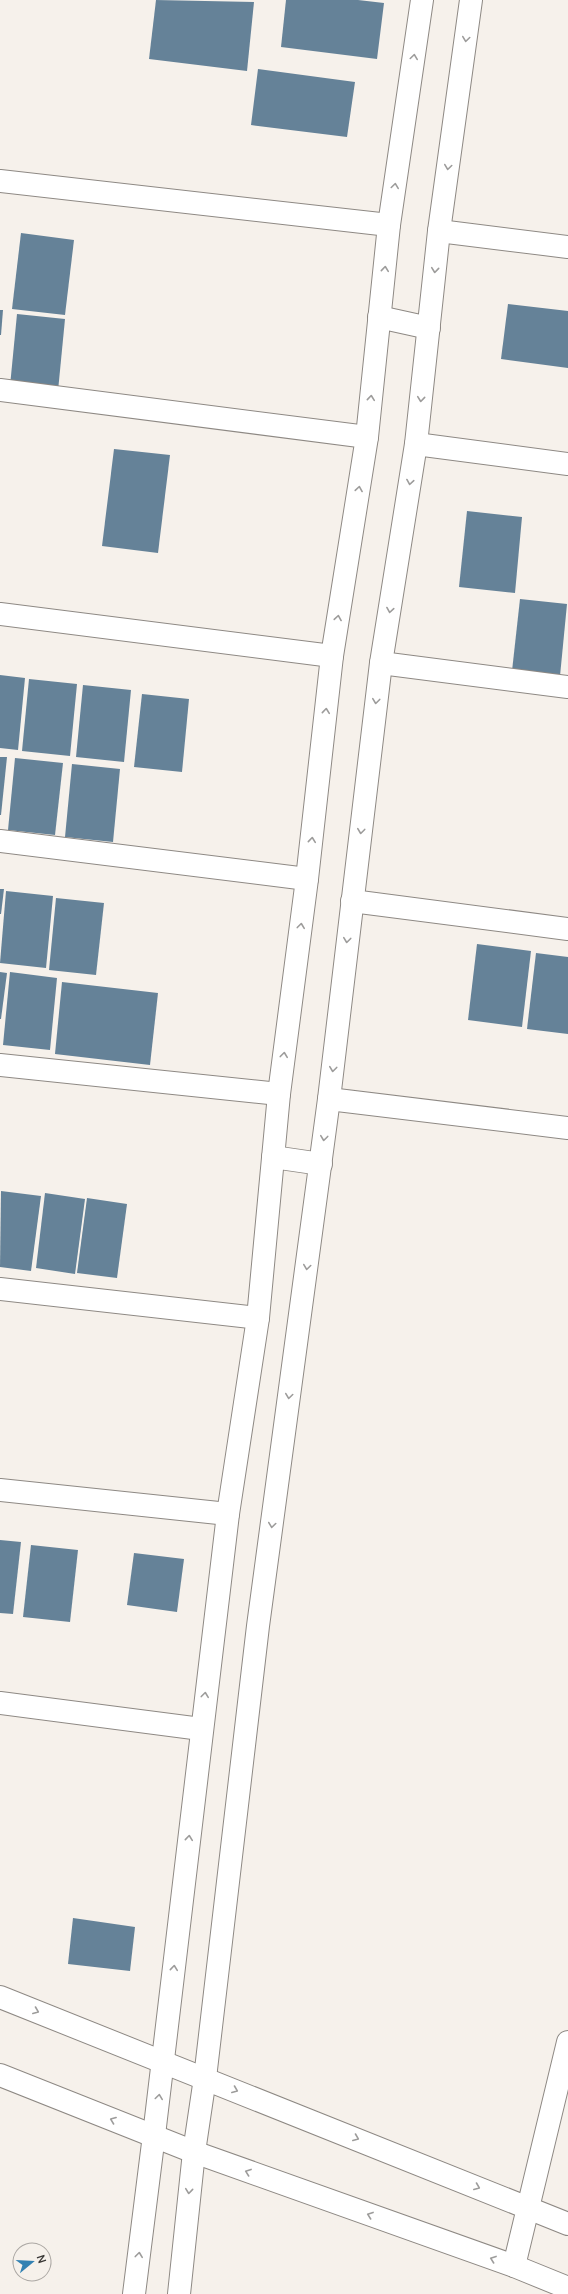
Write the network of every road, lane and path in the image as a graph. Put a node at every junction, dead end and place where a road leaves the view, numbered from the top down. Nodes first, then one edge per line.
1 (422, 0) edge
2 (471, 0) edge
3 (0, 180) edge
4 (389, 225) junction
5 (439, 231) junction
6 (568, 247) edge
7 (380, 317) junction
8 (428, 328) junction
9 (0, 390) edge
10 (367, 437) junction
11 (416, 444) junction
12 (568, 464) edge
13 (0, 614) edge
14 (332, 656) junction
15 (381, 663) junction
16 (568, 688) edge
17 (0, 841) edge
18 (307, 879) junction
19 (352, 901) junction
20 (568, 930) edge
21 (0, 1065) edge
22 (279, 1094) junction
23 (329, 1099) junction
24 (568, 1128) edge
25 (273, 1157) junction
26 (321, 1164) junction
27 (0, 1289) edge
28 (258, 1318) junction
29 (0, 1490) edge
30 (228, 1514) junction
31 (0, 1703) edge
32 (201, 1729) junction
33 (0, 1997) edge
34 (568, 2042) edge
35 (164, 2062) junction
36 (0, 2075) edge
37 (205, 2078) junction
38 (154, 2135) junction
39 (194, 2152) junction
40 (528, 2208) junction
41 (568, 2224) edge
42 (514, 2266) junction
43 (568, 2288) edge
44 (134, 2294) edge
45 (178, 2294) edge

4 -> 1 street
2 -> 5 street
3 - 4 street
7 -> 4 street
5 - 6 street
5 -> 8 street
7 - 8 street
10 -> 7 street
8 -> 11 street
9 - 10 street
14 -> 10 street
11 - 12 street
11 -> 15 street
13 - 14 street
18 -> 14 street
15 - 16 street
15 -> 19 street
17 - 18 street
22 -> 18 street
19 - 20 street
19 -> 23 street
21 - 22 street
22 - 25 street
23 - 24 street
23 -> 26 street
25 - 26 street
25 - 28 street
26 -> 37 street
27 - 28 street
28 - 30 street
29 - 30 street
32 -> 30 street
31 - 32 street
35 -> 32 street
33 -> 35 street
34 - 40 street
35 - 37 street
38 -> 35 street
38 -> 36 street
37 - 39 street
37 -> 40 street
38 - 39 street
44 -> 38 street
42 -> 39 street
39 -> 45 street
40 - 41 street
40 - 42 street
42 - 43 street

